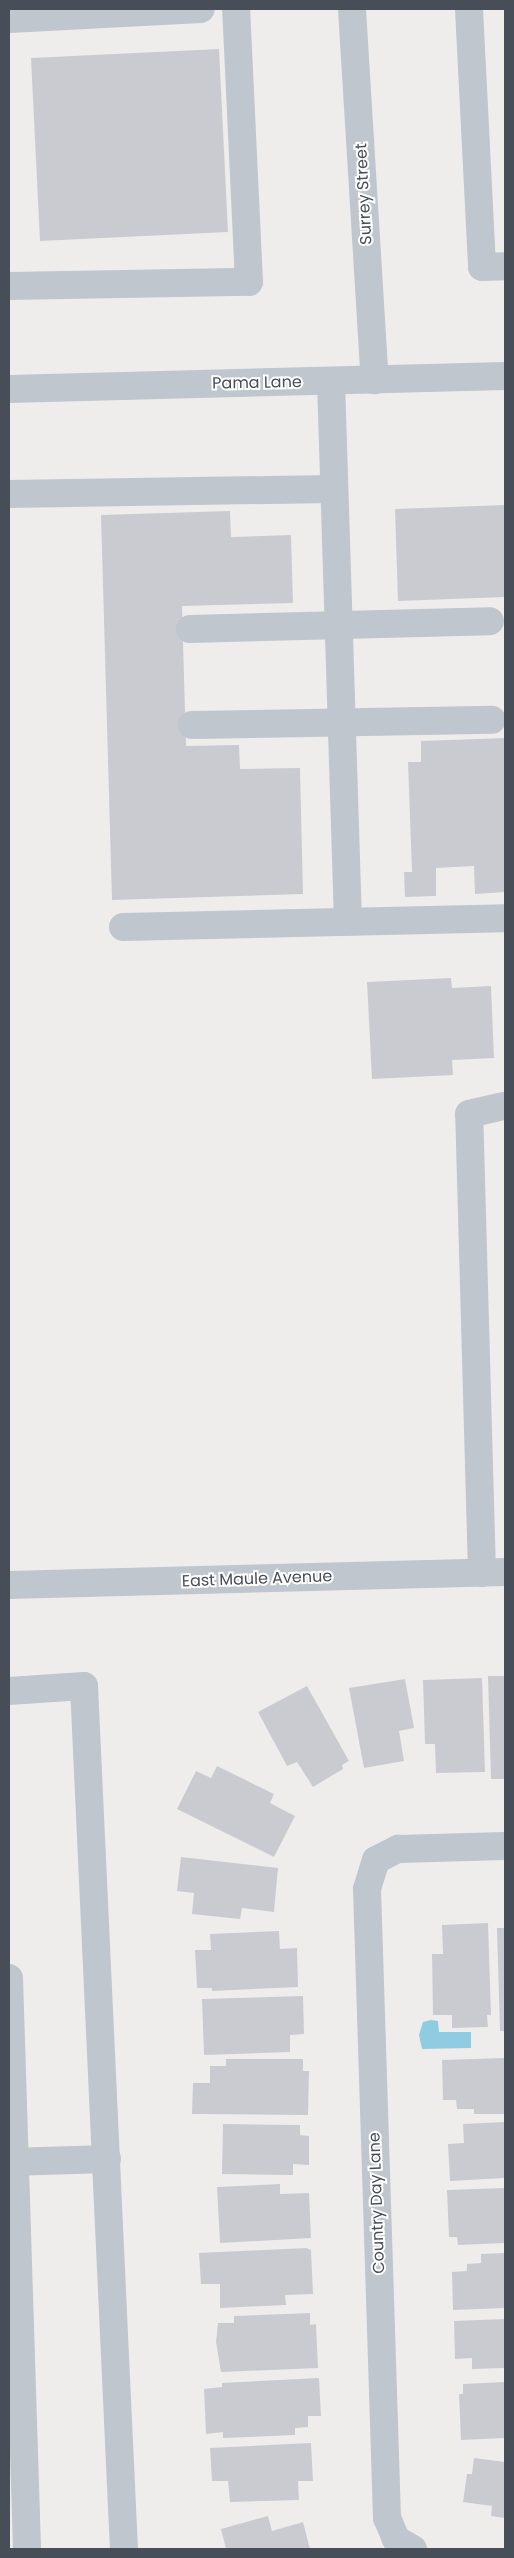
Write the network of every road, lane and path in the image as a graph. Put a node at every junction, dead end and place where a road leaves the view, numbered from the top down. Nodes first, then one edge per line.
1 (201, 9) edge
2 (236, 9) edge
3 (352, 9) edge
4 (469, 9) edge
5 (9, 19) edge
6 (505, 266) edge
7 (9, 286) edge
8 (505, 376) edge
9 (375, 380) junction
10 (331, 381) junction
11 (9, 389) edge
12 (332, 489) junction
13 (9, 494) edge
14 (490, 621) dead end
15 (339, 625) junction
16 (190, 629) dead end
17 (492, 720) dead end
18 (344, 722) junction
19 (192, 726) dead end
20 (505, 918) edge
21 (348, 922) junction
22 (123, 926) dead end
23 (505, 1106) edge
24 (494, 1572) edge
25 (9, 1585) edge
26 (9, 1691) edge
27 (505, 1846) edge
28 (9, 1978) edge
29 (107, 2159) junction
30 (12, 2162) edge
31 (27, 2549) edge
32 (124, 2549) edge
33 (413, 2549) edge

1 - 5 street
2 - 7 street
3 - 9 street, Surrey Street
4 - 6 street
8 - 9 street, Pama Lane
9 - 10 street, Pama Lane
10 - 11 street, Pama Lane
10 - 12 street
12 - 13 street
12 - 15 street
14 - 15 street
15 - 16 street
15 - 18 street
17 - 18 street
18 - 19 street
18 - 21 street
20 - 21 street
21 - 22 street
23 - 24 street
24 - 25 street, East Maule Avenue
26 - 29 street
27 - 33 street, Country Day Lane
28 - 30 street
29 - 30 street
29 - 32 street
30 - 31 street

